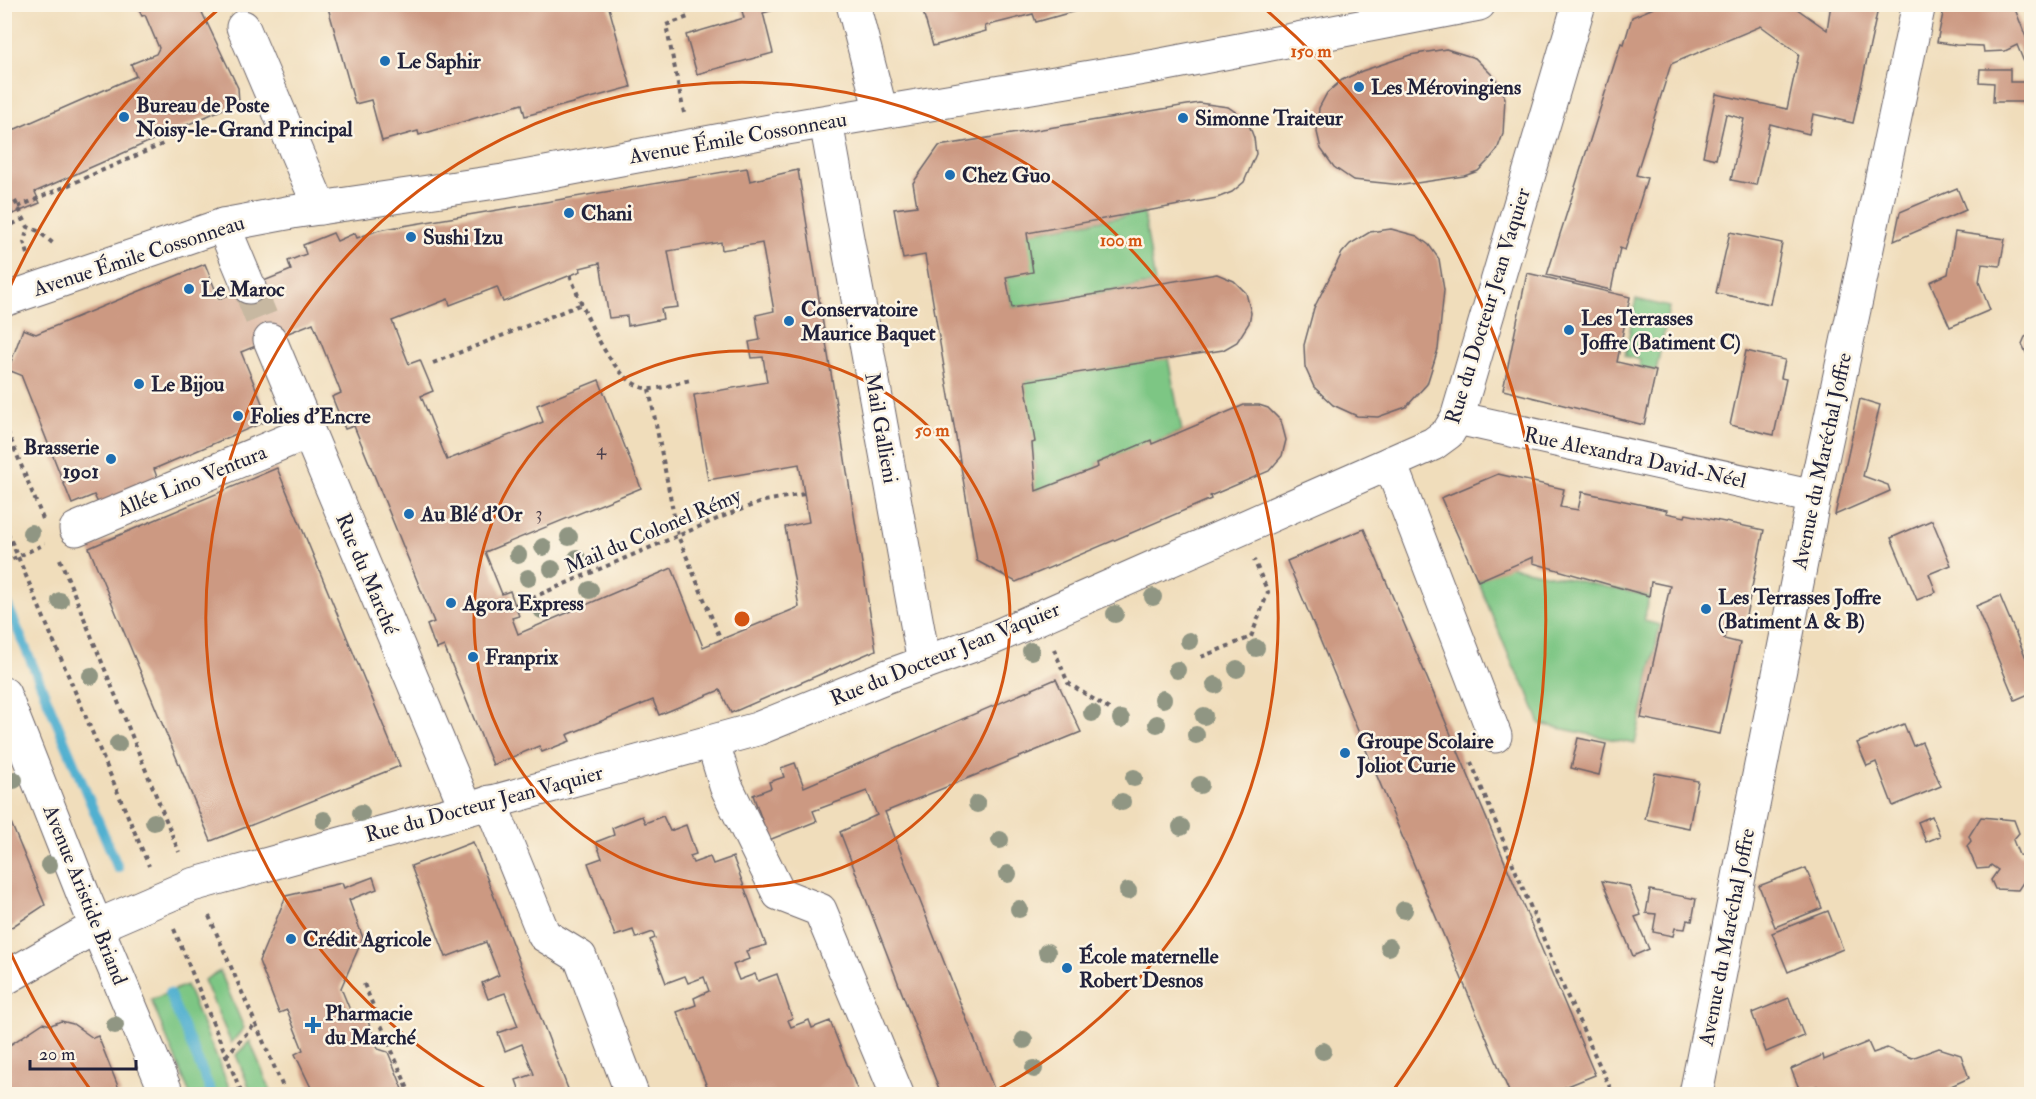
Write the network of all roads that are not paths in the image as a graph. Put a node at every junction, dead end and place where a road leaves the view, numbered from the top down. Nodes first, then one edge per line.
1 (853, 4) edge
2 (1479, 4) edge
3 (1579, 4) edge
4 (1919, 4) edge
5 (243, 27) dead end
6 (881, 112) junction
7 (826, 122) junction
8 (320, 208) junction
9 (223, 225) junction
10 (103, 265) junction
11 (4, 280) edge
12 (249, 287) tunnel mouth
13 (4, 300) edge
14 (270, 340) tunnel mouth
15 (1457, 418) junction
16 (308, 432) junction
17 (1390, 463) junction
18 (1814, 497) junction
19 (64, 535) road end
20 (924, 663) junction
21 (4, 694) edge
22 (1495, 736) road end
23 (712, 743) junction
24 (478, 805) junction
25 (97, 926) junction
26 (4, 979) edge
27 (168, 1095) edge
28 (632, 1095) edge
29 (897, 1095) edge
30 (1696, 1095) edge

1 - 6 street
2 - 6 street, Avenue Émile Cossonneau
3 - 15 street, Rue du Docteur Jean Vaquier
4 - 18 street, Avenue du Maréchal Joffre
5 - 8 street
6 - 7 street, Avenue Émile Cossonneau
7 - 8 street, Avenue Émile Cossonneau
7 - 20 street, Mail Gallieni
8 - 9 street, Avenue Émile Cossonneau
9 - 10 street, Avenue Émile Cossonneau
9 - 12 street
10 - 11 street
10 - 13 street, Avenue Émile Cossonneau
14 - 16 street, Rue du Marché
15 - 17 street, Rue du Docteur Jean Vaquier
15 - 18 street, Rue Alexandra David-Néel
16 - 19 street, Allée Lino Ventura
16 - 24 street, Rue du Marché
17 - 20 street, Rue du Docteur Jean Vaquier
17 - 22 street
18 - 30 street, Avenue du Maréchal Joffre
20 - 23 street, Rue du Docteur Jean Vaquier
21 - 25 street, Avenue Aristide Briand
23 - 24 street, Rue du Docteur Jean Vaquier
23 - 29 street
24 - 25 street, Rue du Docteur Jean Vaquier
24 - 28 street, Rue du Marché
25 - 26 street, Rue du Docteur Jean Vaquier
25 - 27 street, Avenue Aristide Briand

